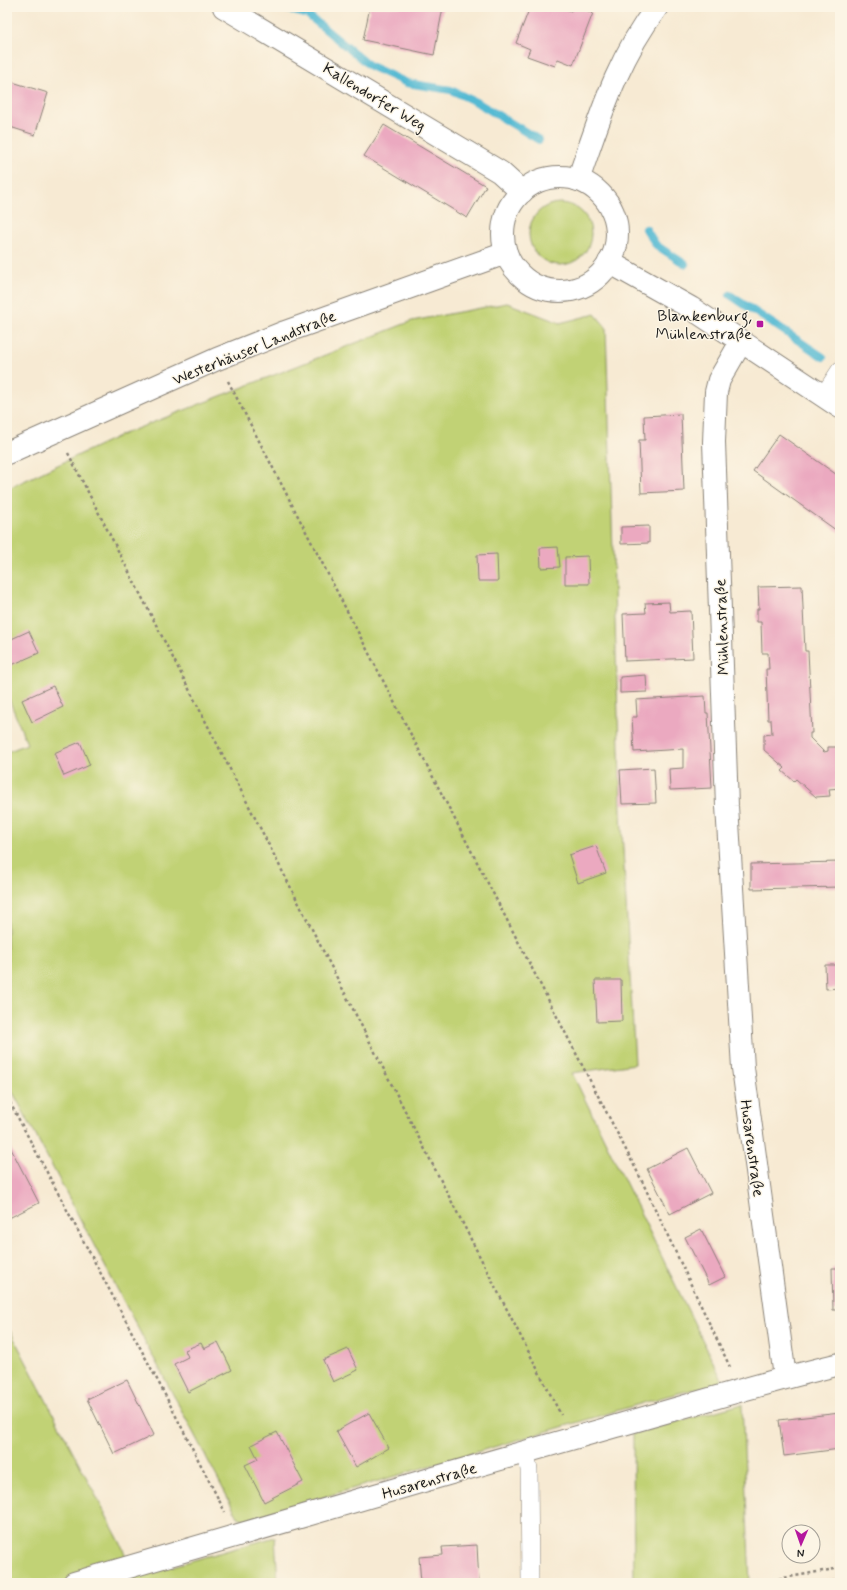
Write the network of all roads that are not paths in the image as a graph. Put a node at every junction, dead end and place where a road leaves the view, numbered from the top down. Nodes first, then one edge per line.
1 (224, 7) edge
2 (656, 7) edge
3 (578, 180) junction
4 (522, 192) junction
5 (506, 253) junction
6 (609, 262) junction
7 (741, 342) junction
8 (840, 370) edge
9 (832, 402) edge
10 (7, 453) edge
11 (733, 917) joint
12 (840, 1364) edge
13 (785, 1377) junction
14 (526, 1452) junction
15 (74, 1583) edge
16 (530, 1583) edge

1 - 4 street, Kallendorfer Weg
2 - 3 street
3 - 4 street
3 - 6 street
4 - 5 street
5 - 6 street
5 - 10 street, Westerhäuser Landstraße
6 - 7 street
7 - 9 street
7 - 11 street, Mühlenstraße
8 - 9 lane
11 - 13 street, Husarenstraße
12 - 13 street, Husarenstraße
13 - 14 street, Husarenstraße
14 - 15 street, Husarenstraße
14 - 16 lane

